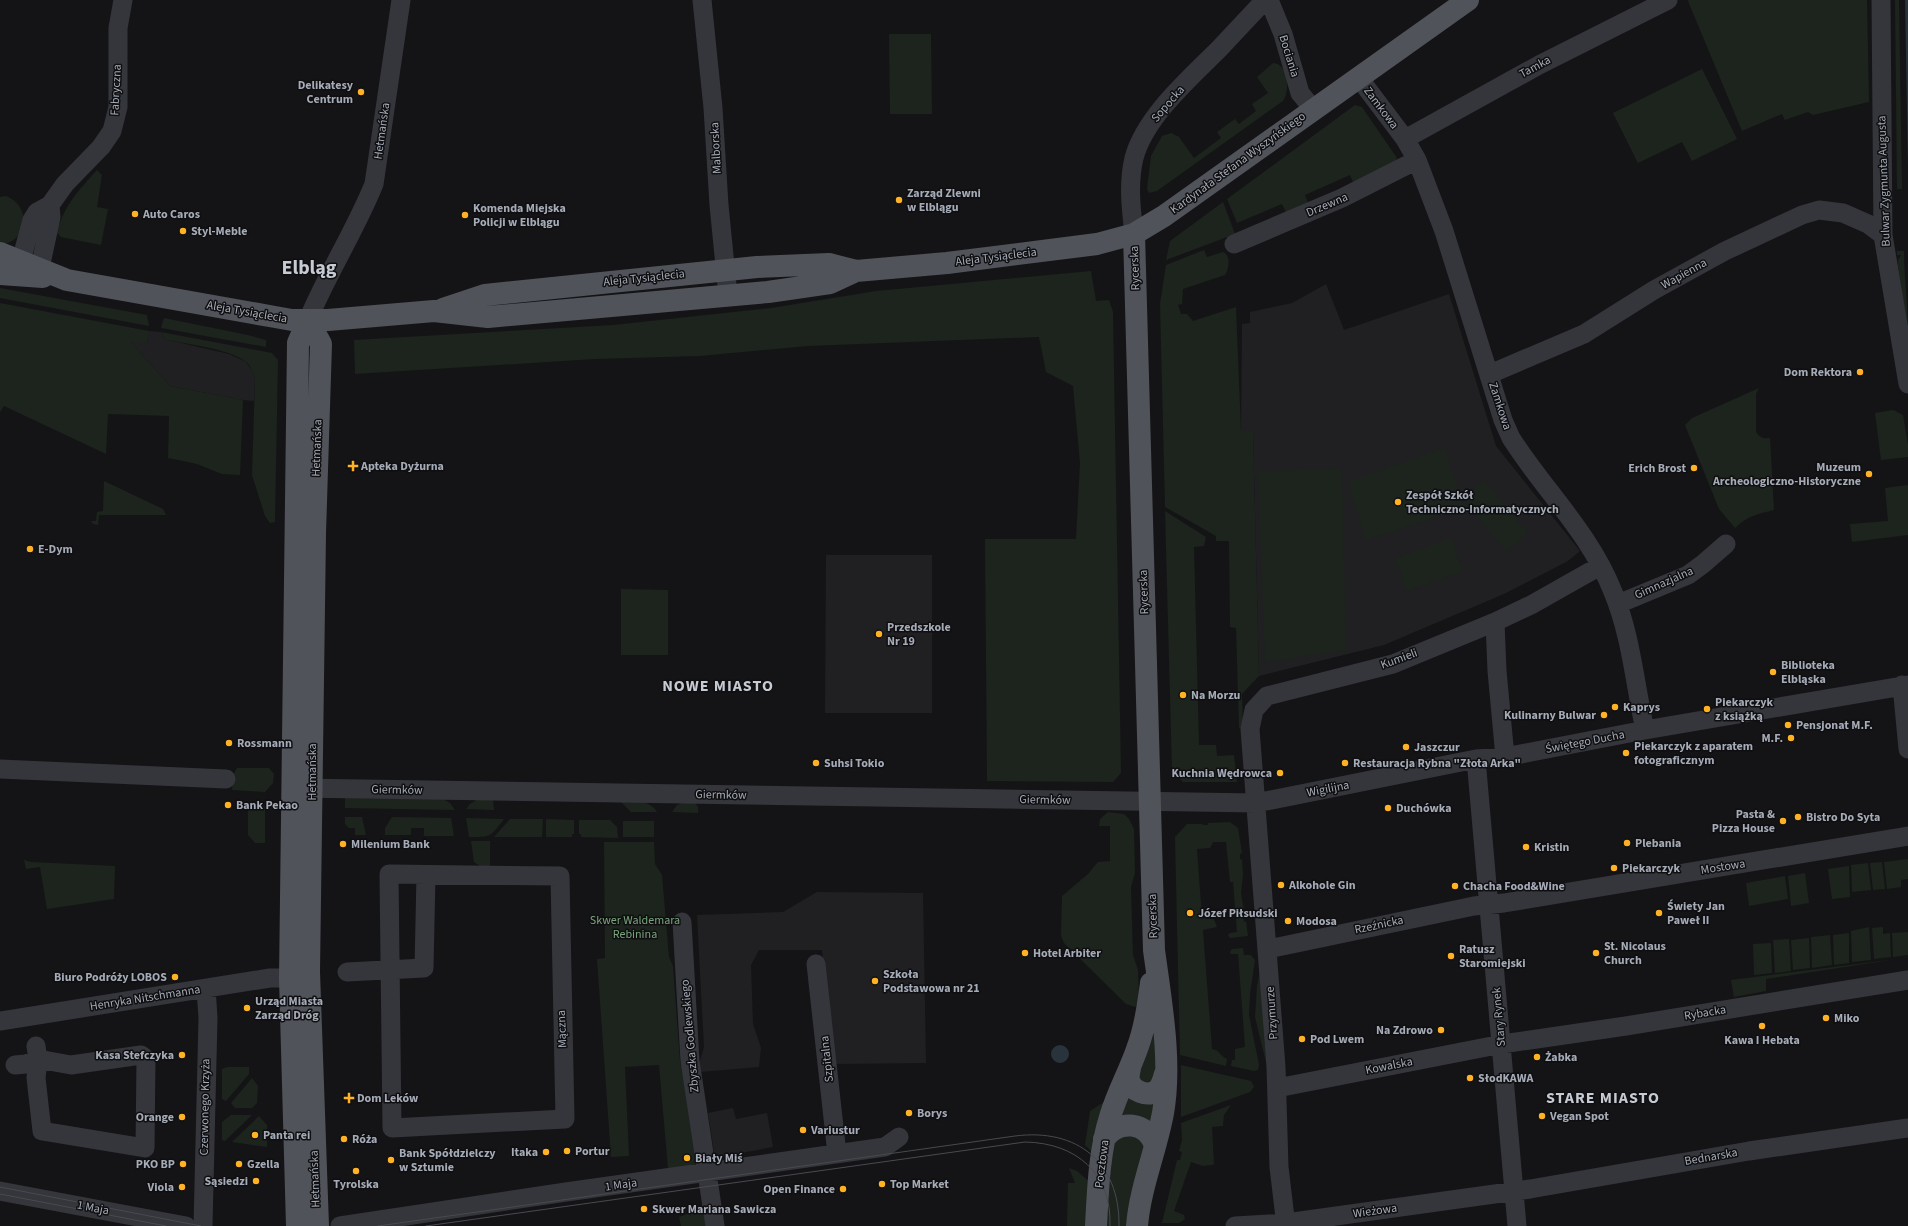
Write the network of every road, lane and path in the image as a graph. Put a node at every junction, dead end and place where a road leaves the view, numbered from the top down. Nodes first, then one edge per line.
1 (123, 0) edge
2 (401, 0) edge
3 (702, 0) edge
4 (1265, 0) edge
5 (1269, 0) edge
6 (1468, 0) edge
7 (1668, 0) edge
8 (1881, 0) edge
9 (1359, 78) junction
10 (1313, 109) junction
11 (1405, 140) junction
12 (1418, 160) junction
13 (1134, 234) junction
14 (1883, 235) junction
15 (1234, 244) dead end
16 (0, 253) edge
17 (29, 268) junction
18 (726, 270) junction
19 (856, 271) junction
20 (0, 274) edge
21 (728, 296) junction
22 (434, 311) junction
23 (308, 320) junction
24 (1490, 374) junction
25 (1908, 384) edge
26 (1726, 544) dead end
27 (1600, 566) junction
28 (1618, 604) junction
29 (1495, 622) junction
30 (1905, 685) edge
31 (1645, 730) junction
32 (1908, 749) edge
33 (1504, 757) junction
34 (1476, 760) junction
35 (0, 769) edge
36 (226, 779) dead end
37 (302, 788) junction
38 (1150, 802) junction
39 (1256, 803) junction
40 (1908, 836) edge
41 (426, 875) junction
42 (1490, 904) junction
43 (682, 922) dead end
44 (1268, 949) junction
45 (1154, 950) junction
46 (816, 964) dead end
47 (389, 971) junction
48 (347, 972) dead end
49 (290, 978) junction
50 (1908, 980) edge
51 (206, 988) junction
52 (0, 1020) edge
53 (1502, 1044) junction
54 (37, 1053) junction
55 (14, 1064) dead end
56 (1130, 1068) junction
57 (1165, 1074) junction
58 (1277, 1088) junction
59 (1114, 1104) joint
60 (1908, 1128) edge
61 (899, 1137) dead end
62 (1104, 1139) junction
63 (1155, 1146) junction
64 (837, 1154) junction
65 (707, 1173) junction
66 (0, 1191) edge
67 (1514, 1191) junction
68 (1286, 1224) edge
69 (186, 1226) edge
70 (203, 1226) edge
71 (297, 1226) edge
72 (318, 1226) edge
73 (340, 1226) edge
74 (715, 1226) edge
75 (1096, 1226) edge
76 (1137, 1226) edge
77 (1235, 1226) edge
78 (1517, 1226) edge

1 - 17 street, Fabryczna
2 - 23 street, Hetmańska
3 - 18 street, Malborska
4 - 13 street, Sopocka
5 - 10 street, Bociania
6 - 9 main road
7 - 11 street, Tamka
8 - 14 street, Bulwar Zygmunta Augusta
9 - 10 main road, Kardynała Stefana Wyszyńskiego
9 - 11 street, Zamkowa
10 - 13 main road, Kardynała Stefana Wyszyńskiego
11 - 12 street, Zamkowa
12 - 15 street, Drzewna
12 - 24 street, Zamkowa
13 - 19 main road, Aleja Tysiąclecia
13 - 38 main road, Rycerska
14 - 24 street, Wapienna
14 - 25 street, Bulwar Zygmunta Augusta
16 - 17 main road, Aleja Tysiąclecia
17 - 20 main road, Aleja Tysiąclecia
17 - 23 main road, Aleja Tysiąclecia
18 - 19 main road, Aleja Tysiąclecia
18 - 21 street, Malborska
18 - 22 main road, Aleja Tysiąclecia
19 - 21 main road, Aleja Tysiąclecia
21 - 22 main road, Aleja Tysiąclecia
22 - 23 main road, Aleja Tysiąclecia
23 - 37 main road, Hetmańska
24 - 27 street, Zamkowa
26 - 28 street, Gimnazjalna
27 - 28 street, Zamkowa
27 - 29 street, Kumieli
28 - 31 street, Zamkowa
29 - 33 street
29 - 39 street, Kumieli
30 - 31 street, Świętego Ducha
30 - 32 street
31 - 33 street, Świętego Ducha
33 - 34 street, Wigilijna
34 - 39 street, Wigilijna
34 - 42 street, Stary Rynek
35 - 36 street
37 - 38 street, Giermków
37 - 49 main road, Hetmańska
37 - 72 main road, Hetmańska
38 - 39 street, Wigilijna
38 - 45 main road, Rycerska
39 - 44 street, Przymurze
40 - 42 street, Mostowa
41 - 47 street
41 - 47 street, Mączna
41 - 47 street, Mączna
42 - 44 street, Rzeźnicka
42 - 53 street, Stary Rynek
43 - 65 street, Zbyszka Godlewskiego
44 - 58 street, Przymurze
45 - 56 main road, Rycerska
45 - 57 main road, Rycerska
46 - 64 street, Szpitalna
47 - 48 street
49 - 51 street, Henryka Nitschmanna
49 - 71 main road, Hetmańska
50 - 53 street, Rybacka
51 - 52 street, Henryka Nitschmanna
51 - 70 street, Czerwonego Krzyża
53 - 58 street, Kowalska
53 - 67 street, Stary Rynek
54 - 54 street
54 - 55 street
56 - 57 main road
56 - 59 main road, Rycerska
57 - 63 main road, Rycerska
58 - 68 street, Przymurze
59 - 62 main road, Pocztowa
60 - 67 street, Bednarska
61 - 64 street, 1 Maja
62 - 63 main road
62 - 75 main road, Pocztowa
63 - 76 main road
64 - 65 street, 1 Maja
65 - 73 street, 1 Maja
65 - 74 street, Zbyszka Godlewskiego
66 - 69 street, 1 Maja
67 - 68 street, Wieżowa
67 - 78 street, Stary Rynek
68 - 77 street, Wieżowa

